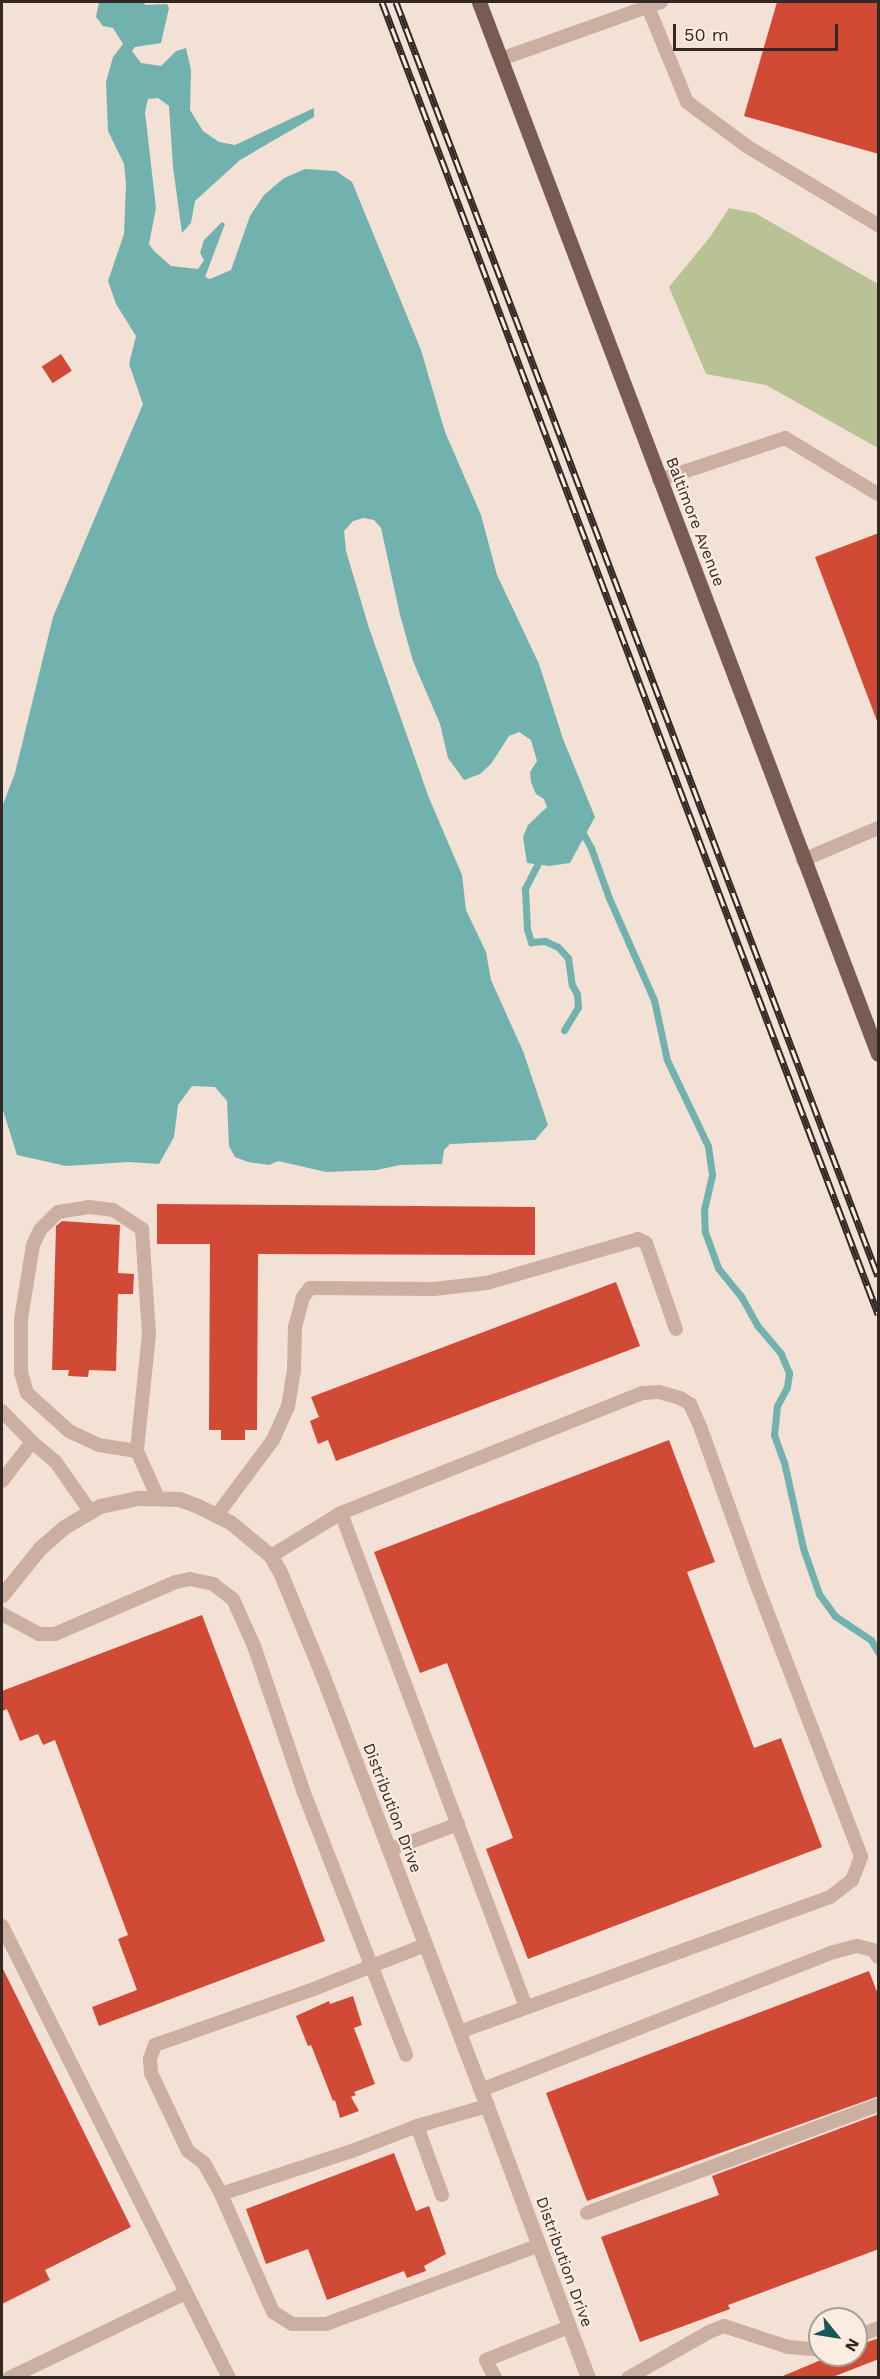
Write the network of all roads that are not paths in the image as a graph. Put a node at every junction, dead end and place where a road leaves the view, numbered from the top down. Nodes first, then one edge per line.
1 (479, 2) edge
2 (652, 3) edge
3 (501, 59) junction
4 (879, 225) edge
5 (659, 480) junction
6 (879, 494) edge
7 (879, 828) edge
8 (803, 860) junction
9 (879, 1054) edge
10 (676, 1329) dead end
11 (2, 1411) edge
12 (32, 1442) junction
13 (137, 1451) junction
14 (2, 1481) edge
15 (158, 1498) junction
16 (90, 1511) junction
17 (341, 1513) junction
18 (217, 1515) junction
19 (271, 1557) junction
20 (2, 1595) edge
21 (2, 1614) edge
22 (458, 1824) junction
23 (388, 1850) junction
24 (2, 1926) edge
25 (425, 1945) junction
26 (879, 1957) edge
27 (371, 1966) junction
28 (526, 2007) junction
29 (459, 2032) junction
30 (406, 2055) dead end
31 (481, 2090) junction
32 (879, 2105) edge
33 (487, 2106) junction
34 (417, 2126) junction
35 (221, 2194) junction
36 (442, 2195) dead end
37 (587, 2213) dead end
38 (539, 2246) junction
39 (186, 2293) junction
40 (569, 2327) junction
41 (808, 2349) edge
42 (9, 2378) edge
43 (229, 2378) edge
44 (495, 2378) edge
45 (588, 2378) edge
46 (628, 2378) edge

1 - 3 main road, Baltimore Avenue
2 - 3 lane
2 - 4 lane
3 - 5 main road, Baltimore Avenue
5 - 6 lane
5 - 8 main road, Baltimore Avenue
7 - 8 lane
8 - 9 main road, Baltimore Avenue
10 - 18 lane
11 - 12 lane
12 - 14 lane
12 - 16 lane
13 - 13 lane
13 - 15 lane
15 - 16 street, Distribution Drive
15 - 18 street, Distribution Drive
16 - 20 street, Distribution Drive
17 - 19 lane
17 - 22 lane
17 - 28 lane
18 - 19 street, Distribution Drive
19 - 23 street, Distribution Drive
21 - 27 lane
22 - 23 lane
22 - 28 lane
23 - 25 street, Distribution Drive
24 - 39 lane
25 - 27 lane
25 - 29 street, Distribution Drive
26 - 31 lane
27 - 30 lane
27 - 35 lane
28 - 29 lane
29 - 31 street, Distribution Drive
31 - 33 street, Distribution Drive
32 - 37 lane
33 - 34 lane
33 - 38 street, Distribution Drive
34 - 35 lane
34 - 36 lane
35 - 38 lane
38 - 40 street, Distribution Drive
39 - 42 lane
39 - 43 lane
40 - 44 lane
40 - 45 street, Distribution Drive
41 - 46 lane

